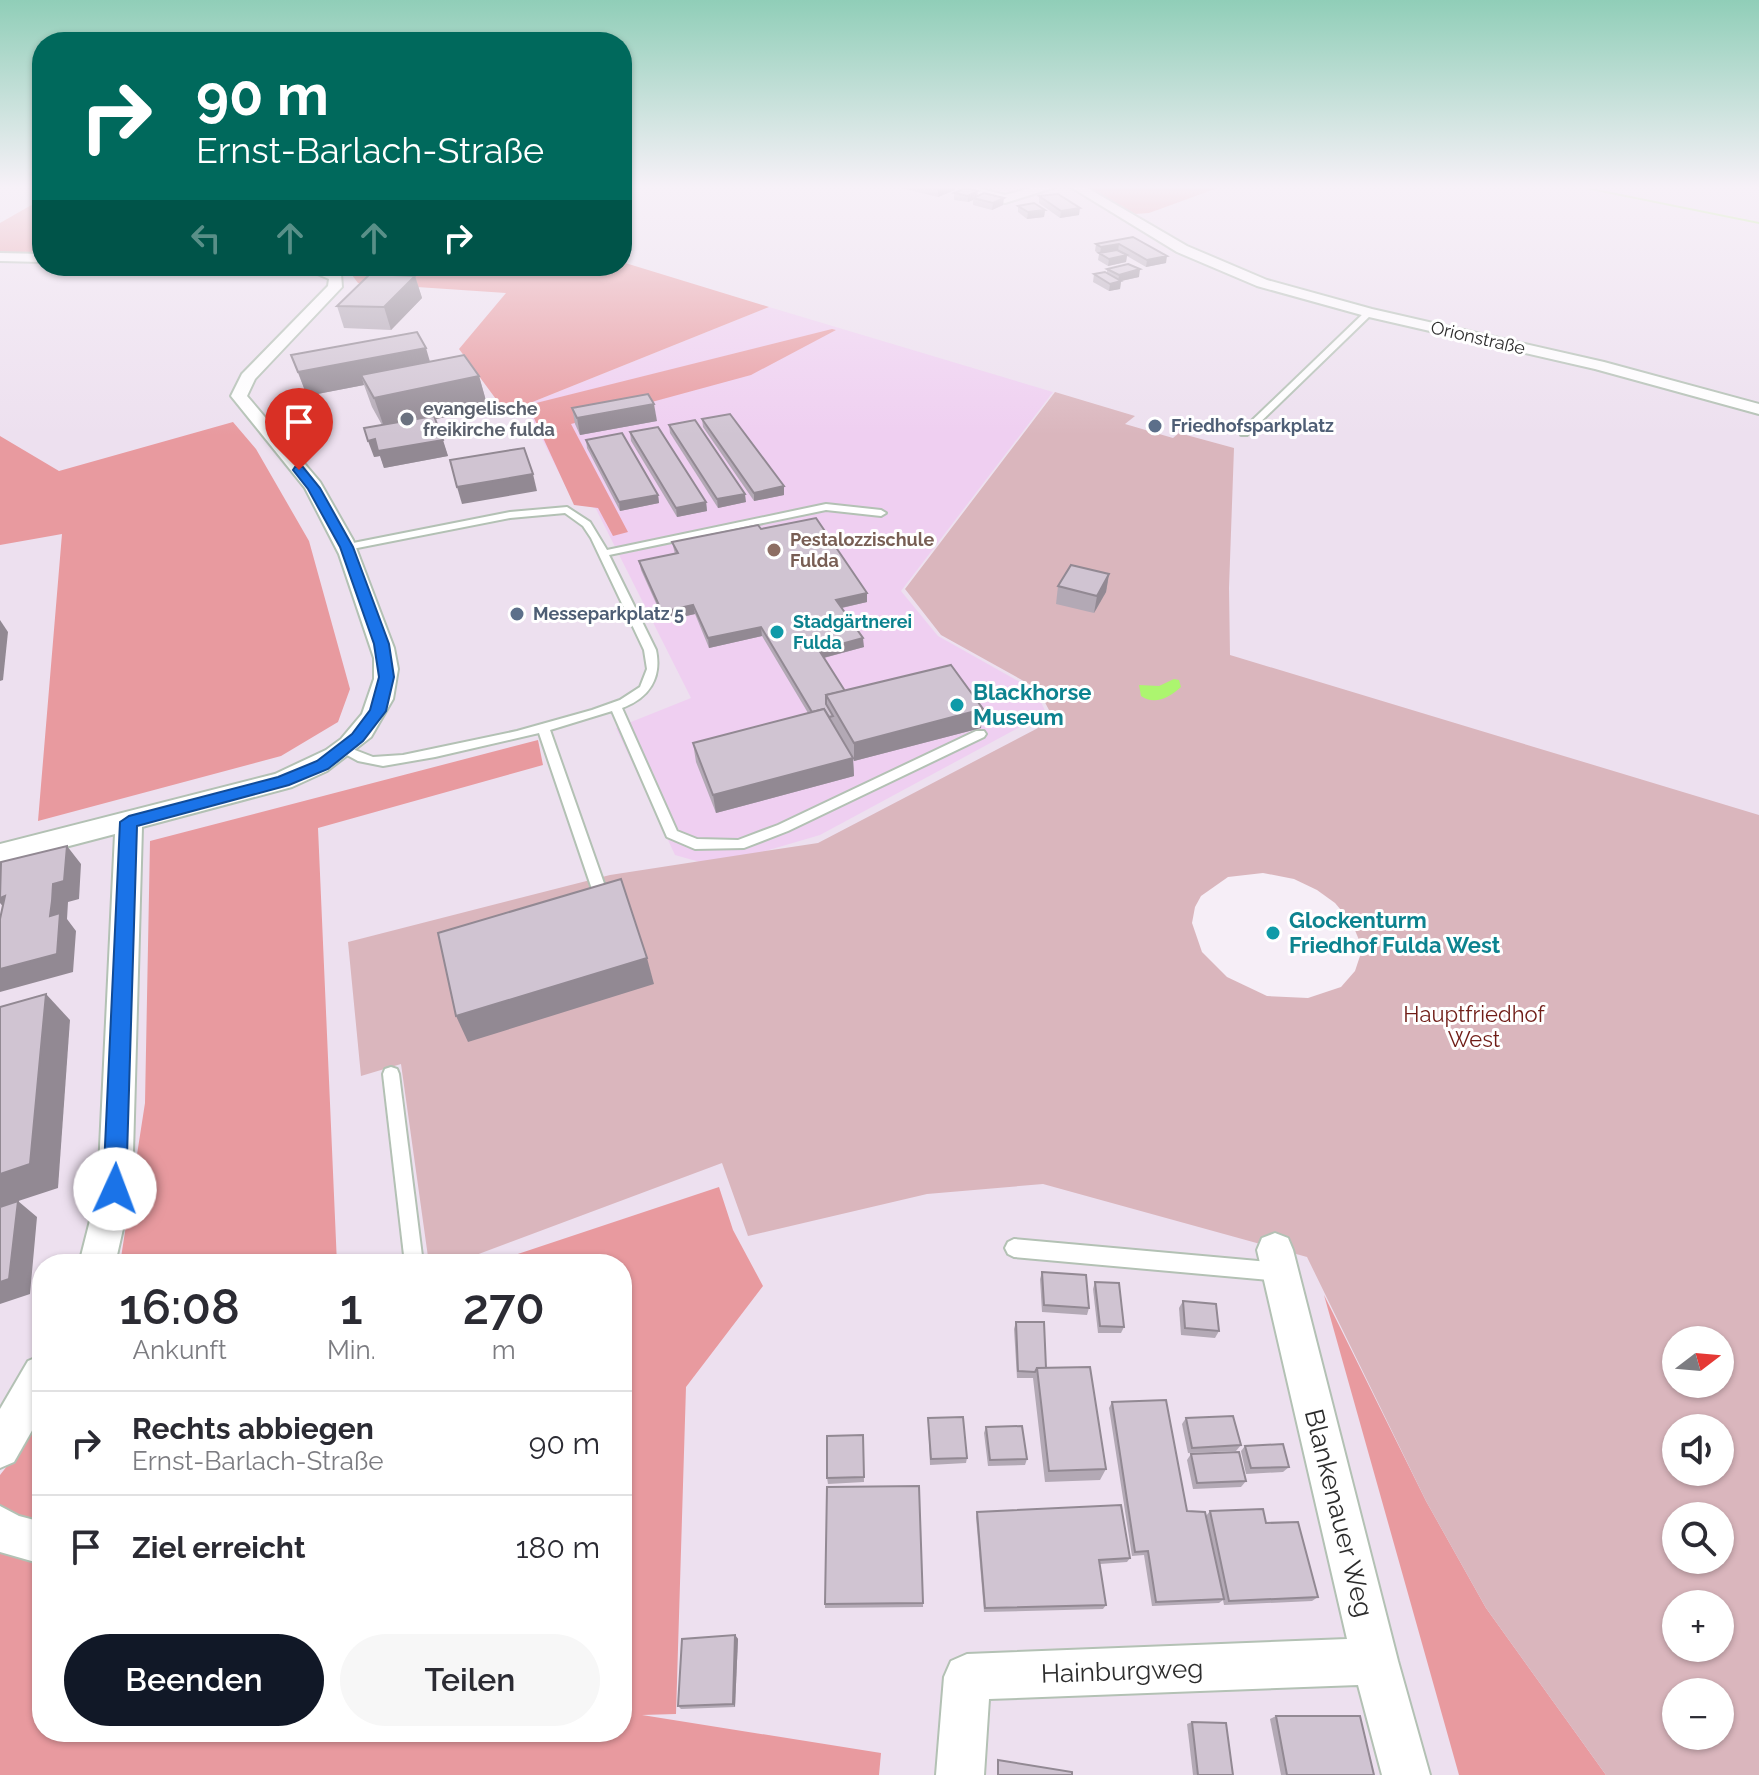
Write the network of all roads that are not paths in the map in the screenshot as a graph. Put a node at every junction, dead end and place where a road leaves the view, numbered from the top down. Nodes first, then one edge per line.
1 (1223, 269) edge
2 (335, 276) edge
3 (1369, 313) junction
4 (1759, 409) edge
5 (1244, 433) dead end
6 (881, 513) dead end
7 (347, 547) junction
8 (605, 553) junction
9 (616, 707) junction
10 (543, 726) junction
11 (980, 734) dead end
12 (342, 749) junction
13 (129, 822) junction
14 (0, 854) edge
15 (600, 892) edge
16 (391, 1074) dead end
17 (1014, 1248) dead end
18 (99, 1254) edge
19 (413, 1254) edge
20 (1278, 1261) joint
21 (32, 1392) edge
22 (0, 1448) edge
23 (0, 1527) edge
24 (32, 1540) edge
25 (1375, 1661) junction
26 (960, 1775) edge
27 (1406, 1775) edge

1 - 3 street, Orionstraße
2 - 7 street
3 - 4 street, Orionstraße
3 - 5 lane
6 - 8 lane
7 - 8 lane
7 - 12 street
8 - 9 lane
9 - 10 lane
9 - 11 lane
10 - 12 lane
10 - 15 lane
12 - 13 street
13 - 14 street
13 - 18 street
16 - 19 lane
17 - 20 lane
20 - 25 street, Blankenauer Weg
21 - 22 street
23 - 24 street
25 - 26 street, Hainburgweg
25 - 27 street, Blankenauer Weg

